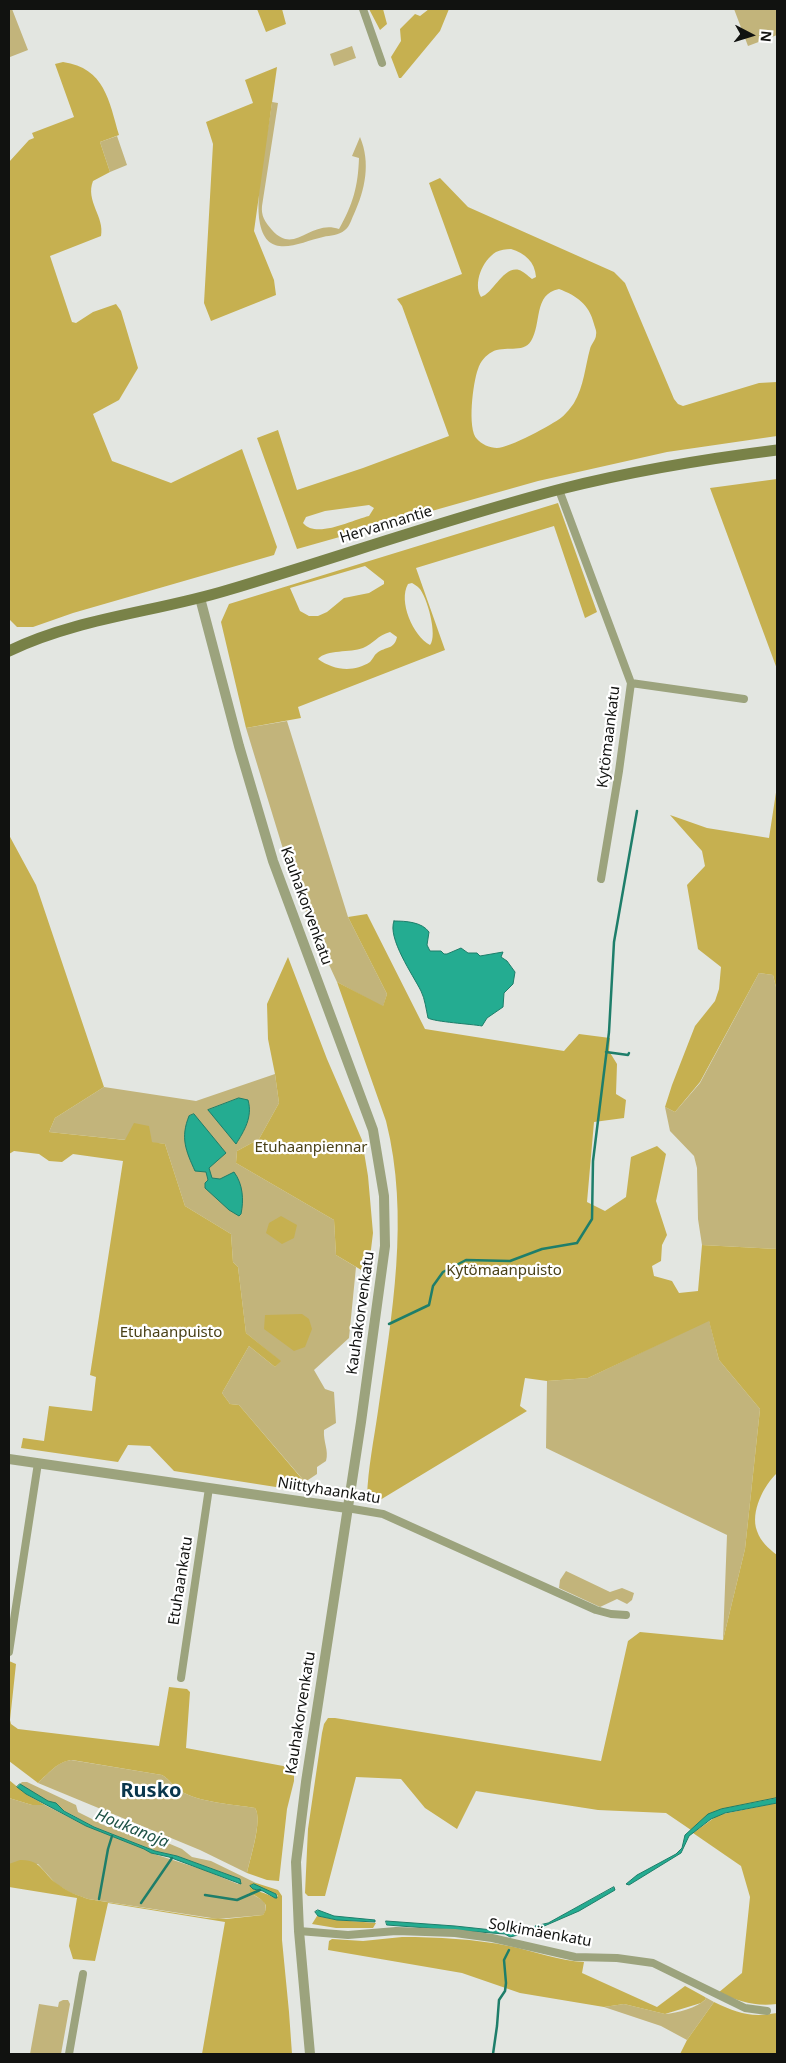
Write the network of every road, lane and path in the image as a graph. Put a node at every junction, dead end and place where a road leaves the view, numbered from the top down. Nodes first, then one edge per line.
1 (363, 9) edge
2 (382, 63) dead end
3 (777, 450) edge
4 (559, 490) junction
5 (200, 598) junction
6 (9, 651) edge
7 (631, 683) junction
8 (744, 699) dead end
9 (601, 879) dead end
10 (9, 1459) edge
11 (38, 1464) junction
12 (209, 1488) junction
13 (347, 1508) junction
14 (626, 1615) dead end
15 (9, 1652) edge
16 (181, 1678) dead end
17 (299, 1931) junction
18 (83, 1974) dead end
19 (767, 2011) dead end
20 (70, 2054) edge
21 (310, 2054) edge

1 - 2 street
3 - 4 main road, Hervannantie
4 - 5 main road, Hervannantie
4 - 7 street, Kytömaankatu
5 - 6 main road, Hervannantie
5 - 13 street, Kauhakorvenkatu
7 - 8 street
7 - 9 street, Kytömaankatu
10 - 11 street, Niittyhaankatu
11 - 12 street, Niittyhaankatu
11 - 15 street
12 - 13 street, Niittyhaankatu
12 - 16 street, Etuhaankatu
13 - 14 street, Niittyhaankatu
13 - 17 street, Kauhakorvenkatu
17 - 19 street, Solkimäenkatu
17 - 21 street, Kauhakorvenkatu
18 - 20 street

